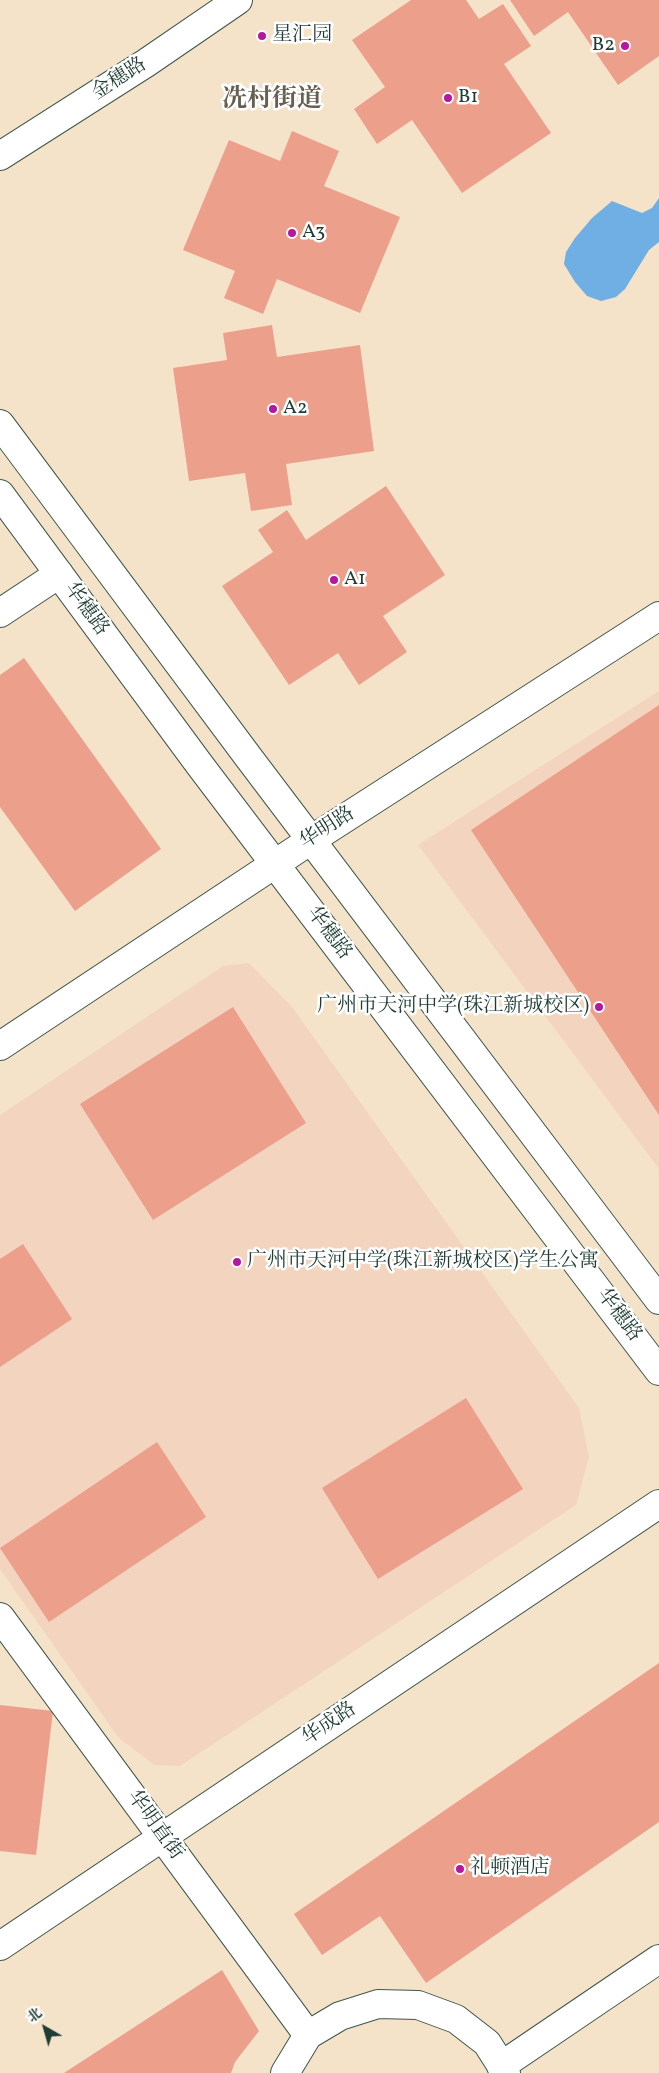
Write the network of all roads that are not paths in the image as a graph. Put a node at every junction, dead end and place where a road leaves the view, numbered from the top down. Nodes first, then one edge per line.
1 (238, 0) edge
2 (0, 156) edge
3 (0, 424) edge
4 (0, 494) edge
5 (59, 574) junction
6 (0, 613) edge
7 (659, 616) edge
8 (311, 840) junction
9 (275, 864) junction
10 (0, 1046) edge
11 (659, 1300) edge
12 (659, 1372) edge
13 (659, 1504) edge
14 (0, 1617) edge
15 (162, 1838) junction
16 (0, 1946) edge
17 (659, 1960) edge
18 (308, 2035) junction
19 (503, 2069) edge
20 (285, 2073) edge

1 - 2 street, 金穗路
3 - 8 street
4 - 5 street, 华穗路
5 - 6 street
5 - 9 street, 华穗路
7 - 8 street, 华明路
8 - 9 street, 华明路
8 - 11 street
9 - 10 street, 华明路
9 - 12 street, 华穗路
13 - 15 street, 华成路
14 - 15 street, 华明直街
15 - 16 street, 华成路
15 - 18 street, 华明直街
17 - 19 street
18 - 19 street
18 - 20 street

